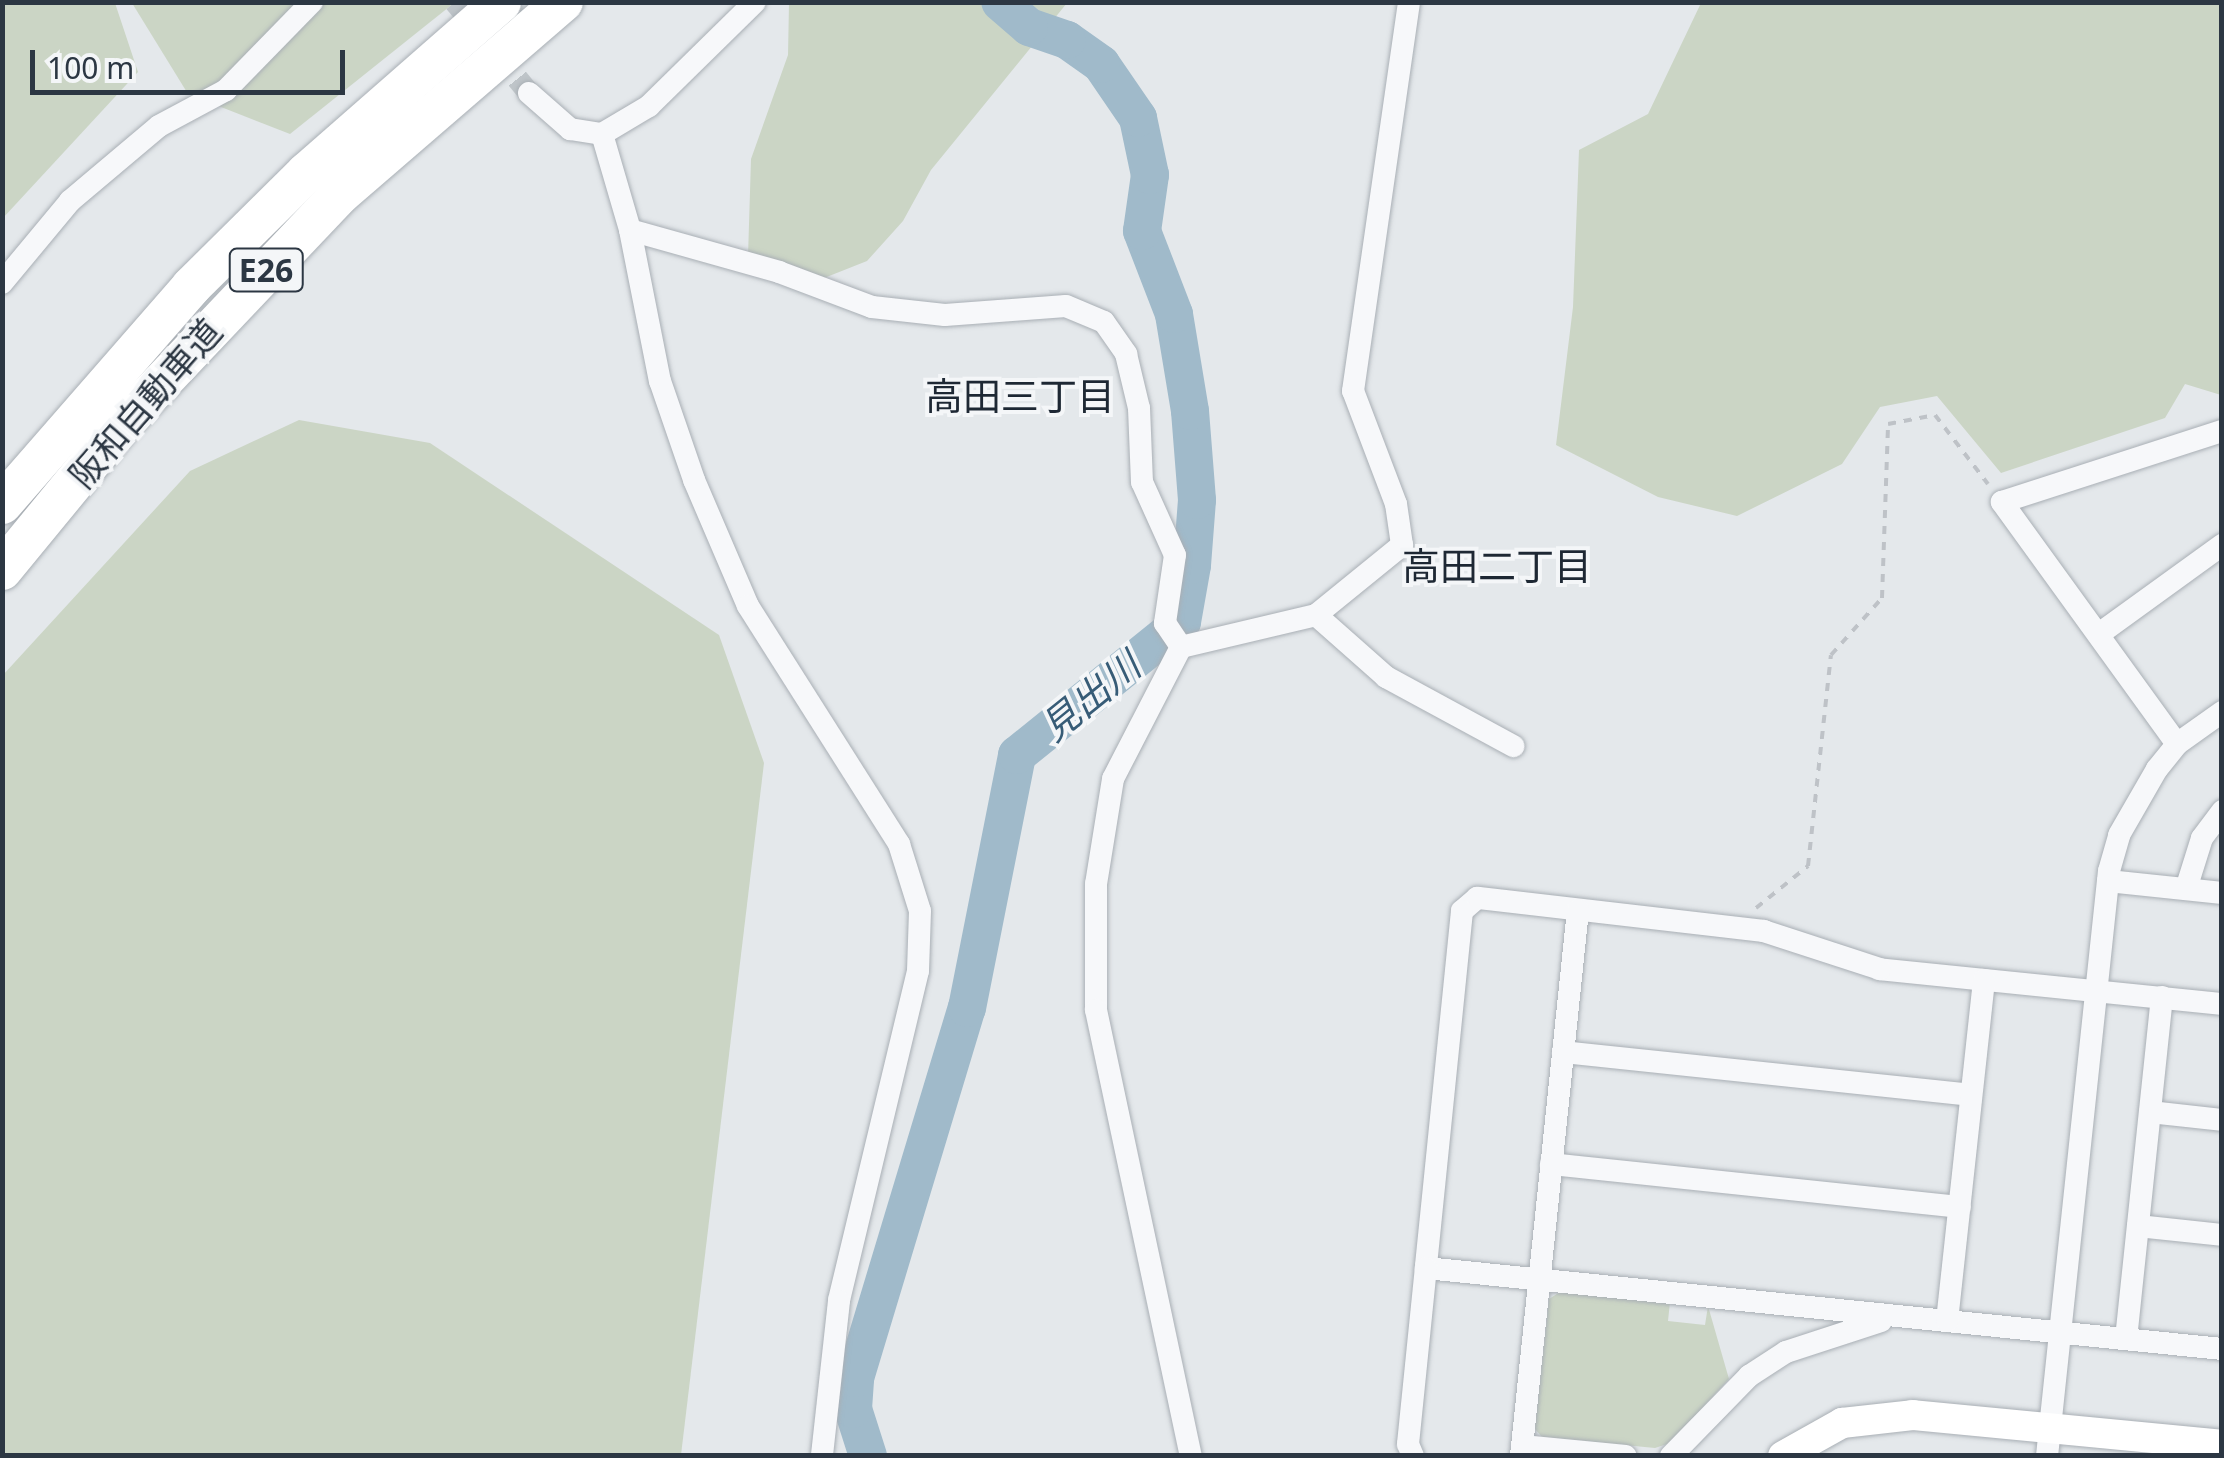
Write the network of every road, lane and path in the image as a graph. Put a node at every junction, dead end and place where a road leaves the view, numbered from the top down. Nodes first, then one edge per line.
1 (312, 2) edge
2 (501, 2) edge
3 (563, 2) edge
4 (755, 2) edge
5 (1409, 2) edge
6 (529, 93) tunnel mouth
7 (602, 134) junction
8 (630, 230) junction
9 (2, 283) edge
10 (2222, 431) edge
11 (2002, 502) junction
12 (2, 504) edge
13 (2222, 545) edge
14 (2, 570) edge
15 (1316, 615) junction
16 (2099, 634) junction
17 (1181, 646) junction
18 (2222, 712) edge
19 (2178, 744) junction
20 (1513, 746) dead end
21 (2222, 812) edge
22 (2108, 880) junction
23 (2186, 889) junction
24 (2222, 892) edge
25 (1578, 910) junction
26 (1733, 927) junction
27 (1984, 980) junction
28 (2095, 990) junction
29 (2162, 997) junction
30 (2222, 1004) edge
31 (1563, 1052) junction
32 (1971, 1095) junction
33 (2150, 1112) junction
34 (2222, 1120) edge
35 (1551, 1164) junction
36 (1960, 1207) junction
37 (2138, 1226) junction
38 (2222, 1234) edge
39 (1426, 1268) junction
40 (1539, 1279) junction
41 (1904, 1316) junction
42 (1948, 1321) junction
43 (2060, 1332) junction
44 (2126, 1339) junction
45 (2222, 1349) edge
46 (2048, 1442) edge
47 (2222, 1445) edge
48 (1521, 1450) edge
49 (822, 1456) edge
50 (1191, 1456) edge
51 (1413, 1456) edge
52 (1626, 1456) edge
53 (1671, 1456) edge
54 (1782, 1456) edge

1 - 9 street
2 - 12 highway, 阪和自動車道 / E26
3 - 14 highway, 阪和自動車道 / E26
4 - 7 street
5 - 15 street
6 - 7 street
7 - 8 street
8 - 17 street
8 - 49 street
10 - 11 street
11 - 16 street
11 - 26 path
13 - 16 street
15 - 17 street
15 - 20 street
16 - 19 street
17 - 50 street
18 - 19 street
19 - 22 street
21 - 23 street
22 - 23 street
22 - 28 street
23 - 24 street
25 - 26 street
25 - 31 street
25 - 39 street
26 - 27 street
27 - 28 street
27 - 32 street
28 - 29 street
28 - 43 street
29 - 30 street
29 - 33 street
31 - 32 street
31 - 35 street
32 - 36 street
33 - 34 street
33 - 37 street
35 - 36 street
35 - 40 street
36 - 42 street
37 - 38 street
37 - 44 street
39 - 40 street
39 - 51 street
40 - 41 street
40 - 48 street
41 - 42 street
41 - 53 street
42 - 43 street
43 - 44 street
43 - 46 street
44 - 45 street
46 - 47 street
46 - 54 street
48 - 52 street

